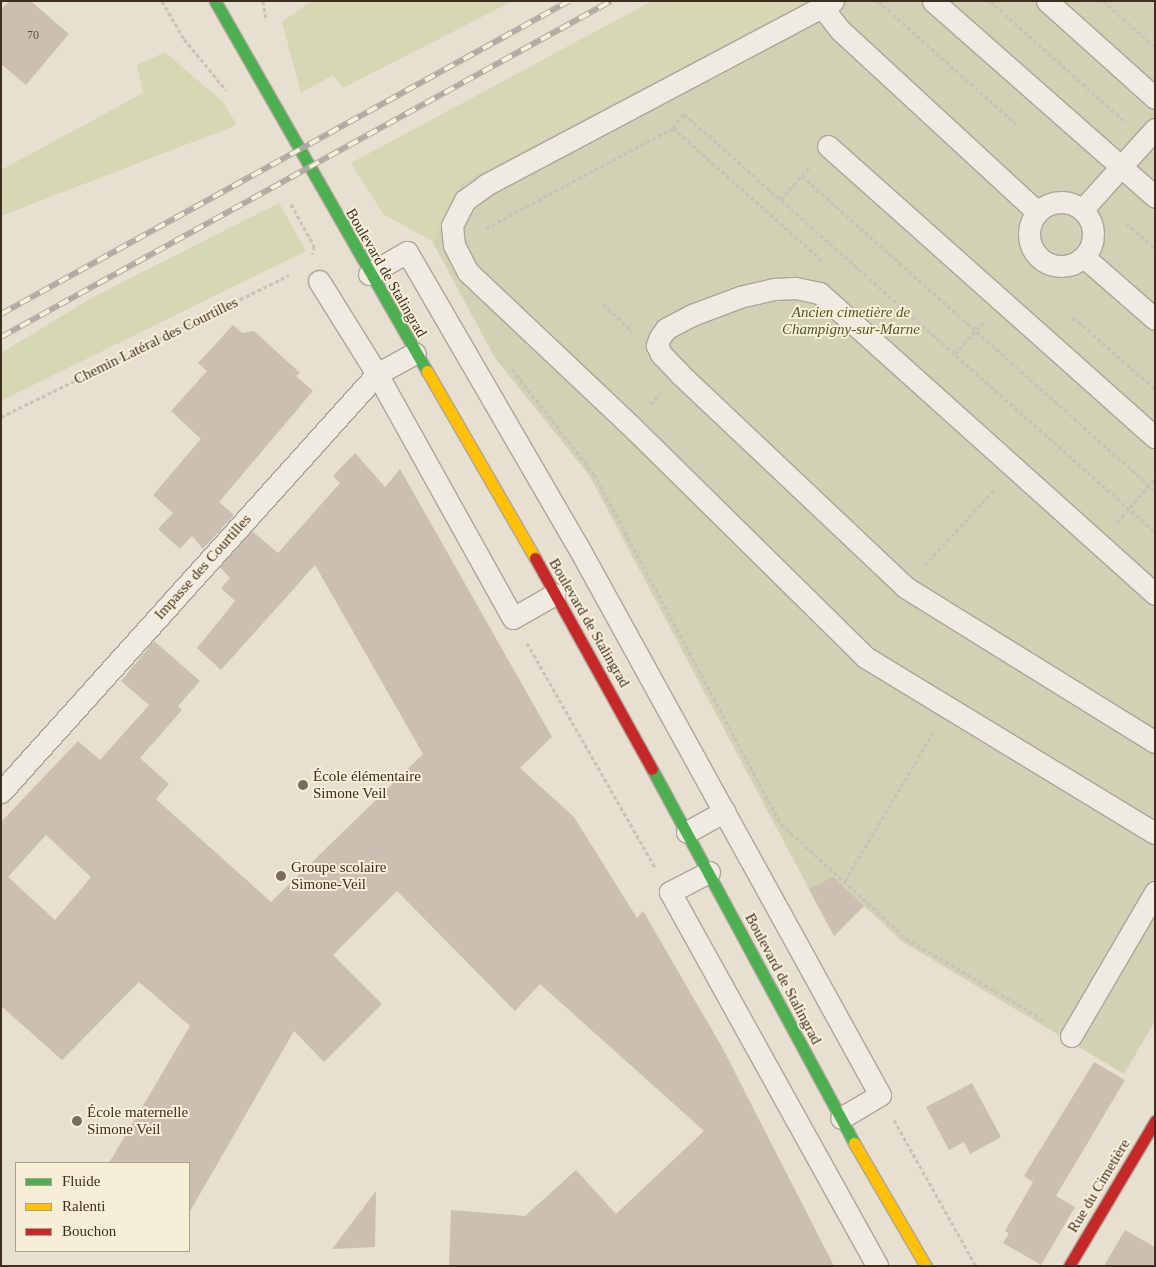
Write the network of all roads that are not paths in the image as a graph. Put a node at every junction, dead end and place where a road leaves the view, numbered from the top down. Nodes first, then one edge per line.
1 (215, 1) edge
2 (933, 1) edge
3 (1047, 1) edge
4 (828, 4) edge
5 (1155, 98) edge
6 (1150, 134) edge
7 (828, 146) road end
8 (1121, 166) junction
9 (1155, 197) edge
10 (1082, 210) junction
11 (1037, 212) junction
12 (1084, 256) junction
13 (314, 273) road end
14 (369, 274) junction
15 (1155, 320) edge
16 (415, 353) junction
17 (376, 374) junction
18 (1155, 437) edge
19 (555, 594) junction
20 (1155, 594) edge
21 (1155, 742) edge
22 (1, 792) edge
23 (725, 811) junction
24 (687, 832) junction
25 (1155, 833) edge
26 (709, 872) junction
27 (1155, 892) edge
28 (1071, 1036) road end
29 (841, 1118) junction
30 (1155, 1121) edge
31 (877, 1266) edge
32 (926, 1266) edge
33 (1069, 1266) edge

1 - 14 main road, Boulevard de Stalingrad
2 - 8 lane
3 - 5 lane
4 - 11 lane
4 - 25 lane
6 - 8 lane
7 - 18 lane
8 - 9 lane
8 - 10 lane
10 - 11 lane
10 - 12 lane
11 - 12 lane
12 - 15 lane
13 - 17 lane
14 - 16 main road, Boulevard de Stalingrad
14 - 23 lane
16 - 17 lane, Impasse des Courtilles
16 - 19 main road, Boulevard de Stalingrad
17 - 19 lane
17 - 22 lane, Impasse des Courtilles
19 - 24 main road, Boulevard de Stalingrad
20 - 21 lane
23 - 24 lane
23 - 29 lane
24 - 26 main road, Boulevard de Stalingrad
26 - 29 main road, Boulevard de Stalingrad
26 - 31 lane
27 - 28 lane
29 - 32 main road, Boulevard de Stalingrad
30 - 33 main road, Rue du Cimetière

